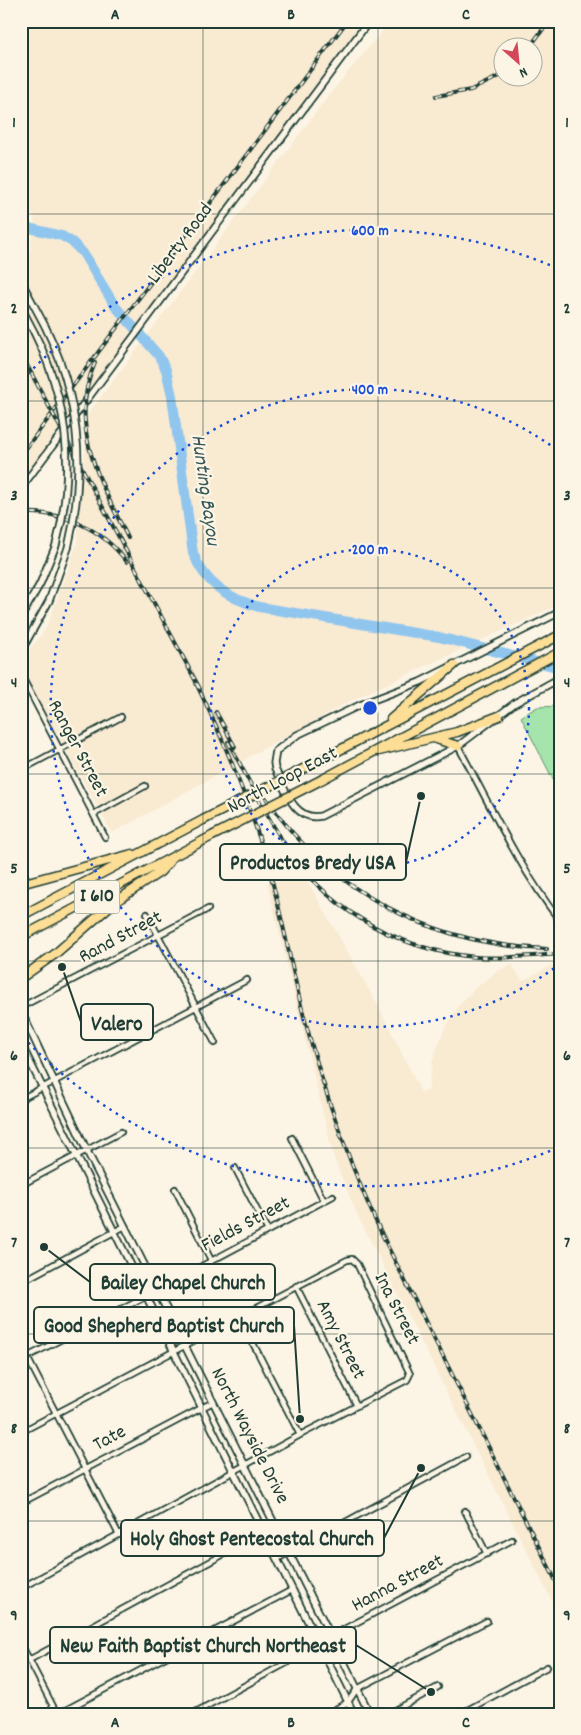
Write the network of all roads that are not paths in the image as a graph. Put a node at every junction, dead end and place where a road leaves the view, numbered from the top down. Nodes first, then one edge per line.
1 (369, 21) edge
2 (21, 281) edge
3 (21, 307) edge
4 (21, 488) edge
5 (560, 612) edge
6 (21, 617) edge
7 (560, 635) edge
8 (21, 651) edge
9 (560, 652) edge
10 (454, 665) junction
11 (21, 675) edge
12 (558, 679) edge
13 (499, 716) junction
14 (122, 717) dead end
15 (379, 729) junction
16 (430, 739) junction
17 (458, 746) junction
18 (60, 750) junction
19 (368, 754) junction
20 (21, 770) edge
21 (145, 786) dead end
22 (94, 814) junction
23 (105, 837) dead end
24 (141, 852) junction
25 (172, 858) junction
26 (21, 868) edge
27 (25, 883) edge
28 (208, 909) dead end
29 (147, 914) dead end
30 (21, 916) edge
31 (560, 921) edge
32 (158, 935) junction
33 (21, 937) edge
34 (21, 978) edge
35 (247, 980) dead end
36 (195, 1007) junction
37 (21, 1009) edge
38 (215, 1043) dead end
39 (21, 1044) edge
40 (55, 1082) junction
41 (43, 1088) junction
42 (21, 1100) edge
43 (121, 1132) dead end
44 (292, 1138) dead end
45 (87, 1150) junction
46 (77, 1156) junction
47 (235, 1168) dead end
48 (21, 1185) edge
49 (174, 1189) dead end
50 (333, 1196) dead end
51 (324, 1201) junction
52 (125, 1226) junction
53 (268, 1231) junction
54 (115, 1232) junction
55 (211, 1260) junction
56 (21, 1282) edge
57 (296, 1286) junction
58 (157, 1290) junction
59 (147, 1295) junction
60 (239, 1316) junction
61 (185, 1345) junction
62 (174, 1351) junction
63 (27, 1357) junction
64 (21, 1360) edge
65 (213, 1402) junction
66 (356, 1406) junction
67 (201, 1408) junction
68 (56, 1414) junction
69 (21, 1432) edge
70 (300, 1435) junction
71 (466, 1457) dead end
72 (245, 1465) junction
73 (85, 1470) junction
74 (234, 1473) junction
75 (21, 1503) edge
76 (465, 1511) dead end
77 (263, 1533) junction
78 (119, 1535) junction
79 (512, 1540) dead end
80 (289, 1552) junction
81 (487, 1554) junction
82 (277, 1560) junction
83 (21, 1588) edge
84 (292, 1590) junction
85 (487, 1621) dead end
86 (331, 1636) junction
87 (21, 1644) edge
88 (320, 1646) junction
89 (29, 1660) junction
90 (547, 1667) dead end
91 (438, 1687) dead end
92 (357, 1689) junction
93 (348, 1702) junction
94 (58, 1714) edge
95 (192, 1714) edge
96 (326, 1714) edge
97 (354, 1714) edge
98 (370, 1714) edge
99 (388, 1714) edge
100 (460, 1714) edge

1 - 4 main road, Liberty Road
2 - 8 main road, bridge
3 - 6 main road, bridge
5 - 10 main road
7 - 15 highway, North Loop East / I 610
9 - 19 highway, North Loop East / I 610
10 - 15 highway
10 - 17 main road
11 - 18 street, Ranger Street
12 - 13 main road
13 - 16 highway
13 - 17 main road
14 - 18 street
15 - 24 highway, North Loop East / I 610, bridge
16 - 17 highway
16 - 19 highway
17 - 31 street
18 - 20 street
18 - 22 street, Ranger Street
19 - 25 highway, North Loop East / I 610, bridge
21 - 22 street
22 - 23 street, Ranger Street
24 - 27 highway
24 - 30 highway, North Loop East / I 610
25 - 33 highway, North Loop East / I 610
25 - 34 highway
26 - 27 street
28 - 32 street, Rand Street
29 - 32 street
32 - 36 street
32 - 37 street, Rand Street
35 - 36 street
36 - 38 street
36 - 40 street
37 - 40 main road, North Wayside Drive
39 - 41 main road, North Wayside Drive
40 - 41 street
40 - 45 main road, North Wayside Drive
41 - 42 street
41 - 46 main road, North Wayside Drive
43 - 45 street
44 - 51 street
45 - 46 street
45 - 52 main road, North Wayside Drive
46 - 48 street
46 - 54 main road, North Wayside Drive
47 - 53 street
49 - 55 street
50 - 51 street, Fields Street
51 - 53 street, Fields Street
52 - 54 street
52 - 58 main road, North Wayside Drive
53 - 55 street, Fields Street
54 - 56 street
54 - 59 main road, North Wayside Drive
55 - 58 street, Fields Street
57 - 60 street
57 - 66 street, Amy Street
57 - 66 street, Ina Street
58 - 59 street, Fields Street
58 - 61 main road, North Wayside Drive
59 - 62 main road, North Wayside Drive
59 - 63 street, Fields Street
60 - 61 street
60 - 70 street
61 - 62 street
61 - 65 main road, North Wayside Drive
62 - 67 main road, North Wayside Drive
62 - 68 street
63 - 64 street, Fields Street
63 - 68 street
65 - 67 street, Tate
65 - 72 main road, North Wayside Drive
66 - 70 street
67 - 73 street, Tate
67 - 74 main road, North Wayside Drive
68 - 69 street
68 - 73 street
70 - 72 street
71 - 80 street
72 - 74 street
72 - 80 main road, North Wayside Drive
73 - 75 street, Tate
73 - 78 street
74 - 77 main road, North Wayside Drive
74 - 78 street
76 - 81 street
77 - 82 main road, North Wayside Drive
77 - 89 street
78 - 83 street
79 - 81 street, Hanna Street
80 - 82 street
80 - 86 main road, North Wayside Drive
81 - 86 street, Hanna Street
82 - 84 main road, North Wayside Drive
84 - 88 main road, North Wayside Drive
84 - 94 street
85 - 92 street
86 - 88 street, Hanna Street
86 - 92 main road, North Wayside Drive
87 - 89 street
88 - 93 main road, North Wayside Drive
88 - 95 street, Hanna Street
89 - 94 street
90 - 100 street
91 - 99 street
92 - 93 street
92 - 98 main road, North Wayside Drive
93 - 96 street
93 - 97 main road, North Wayside Drive

